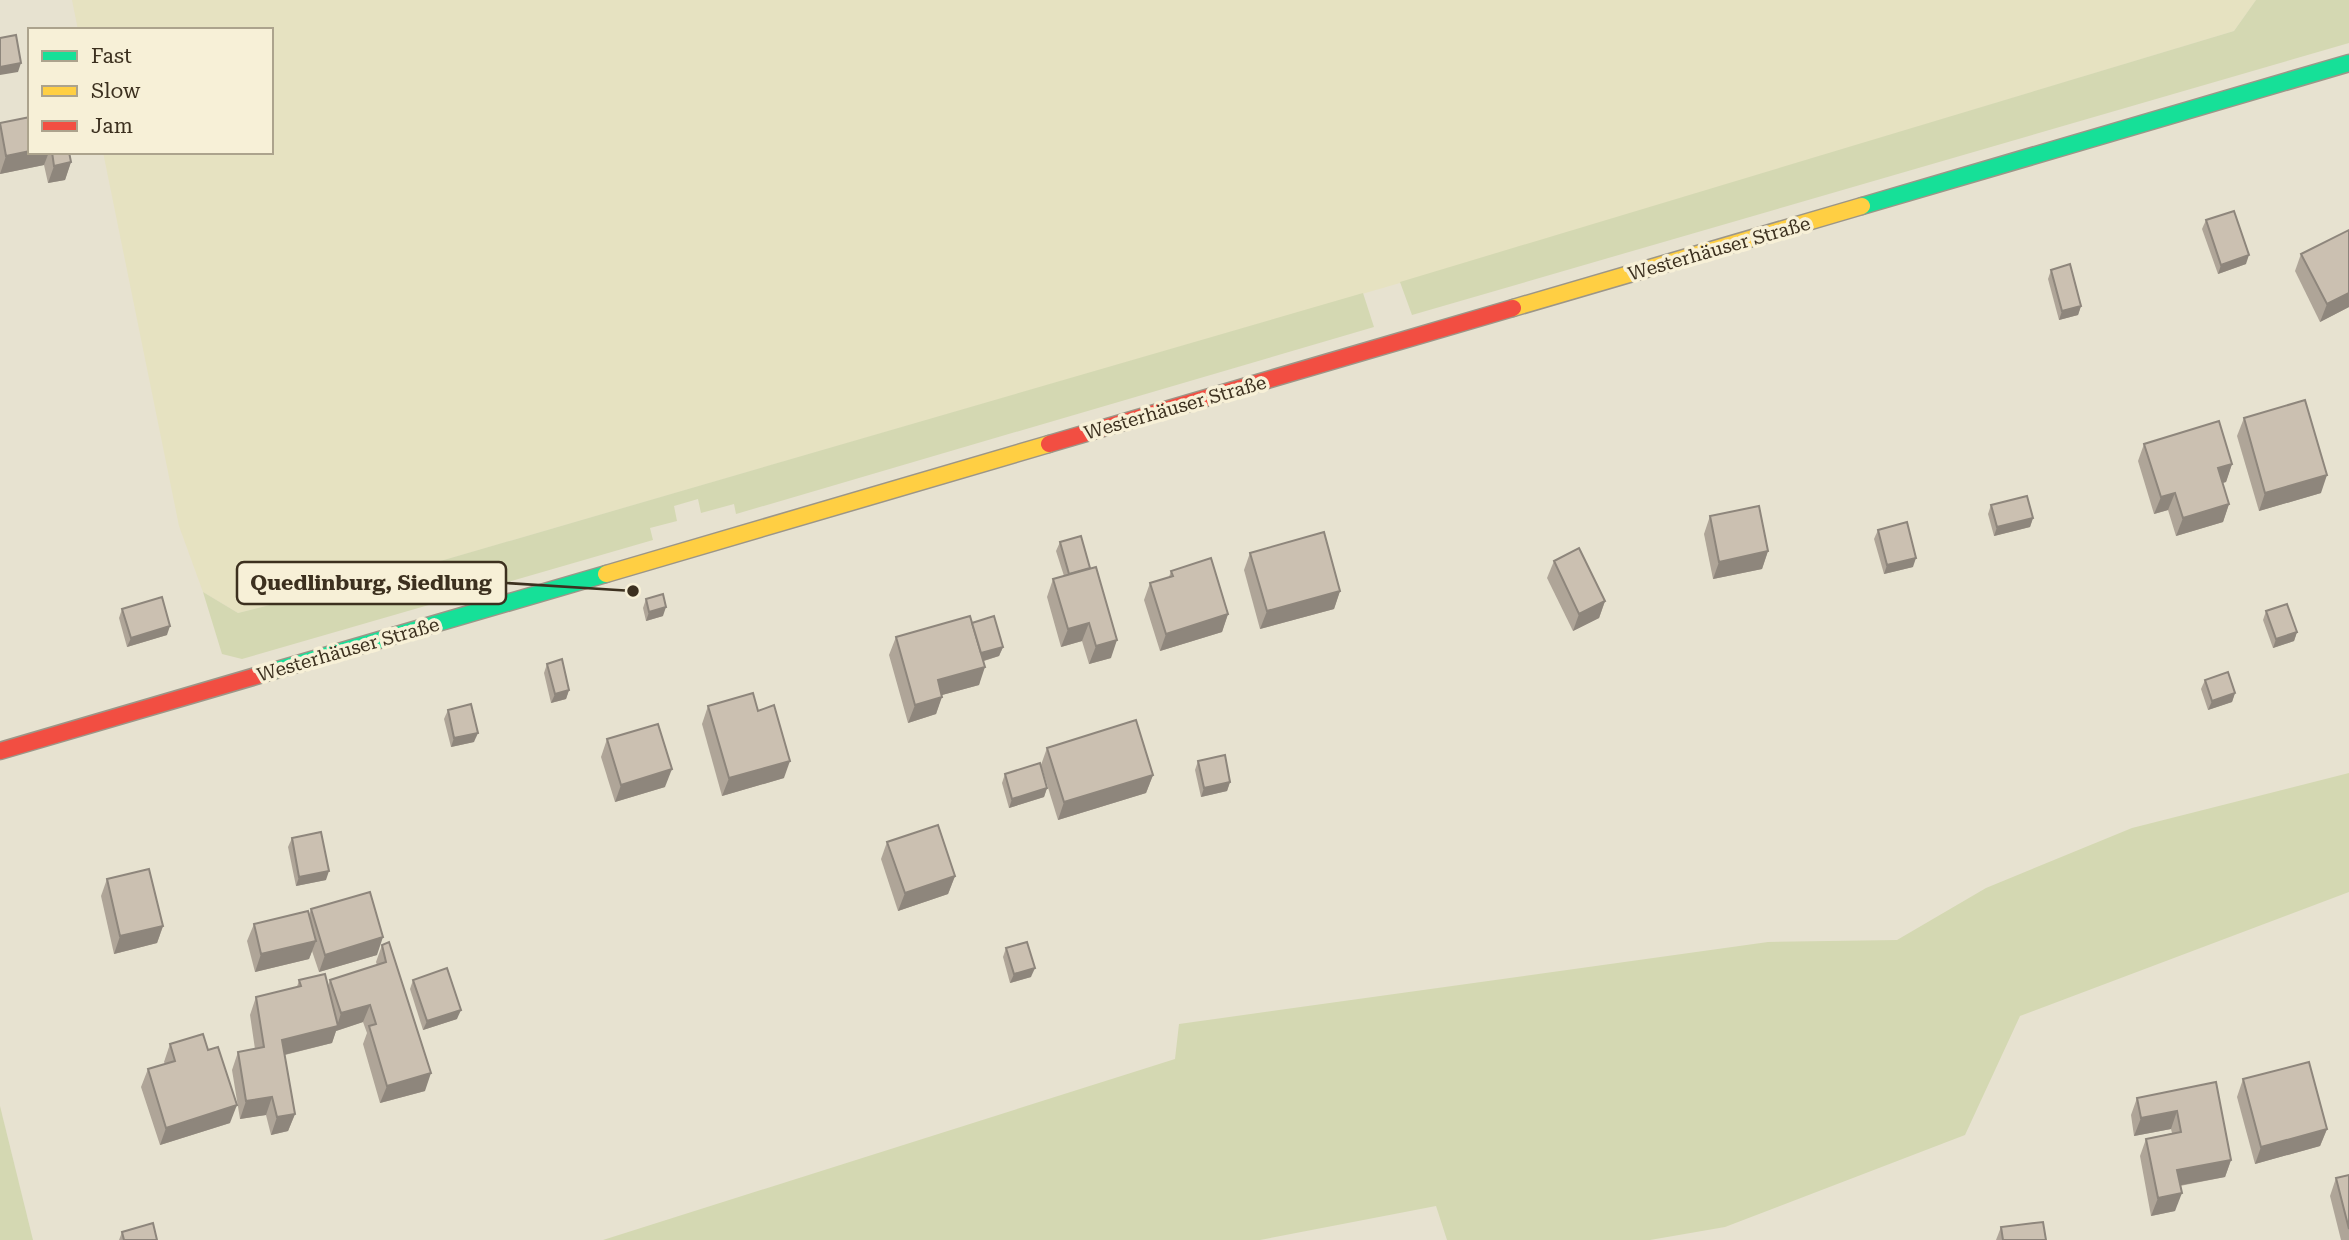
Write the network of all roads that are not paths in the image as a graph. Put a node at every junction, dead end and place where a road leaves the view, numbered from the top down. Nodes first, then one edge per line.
1 (2349, 63) edge
2 (0, 751) edge

1 - 2 main road, Westerhäuser Straße

